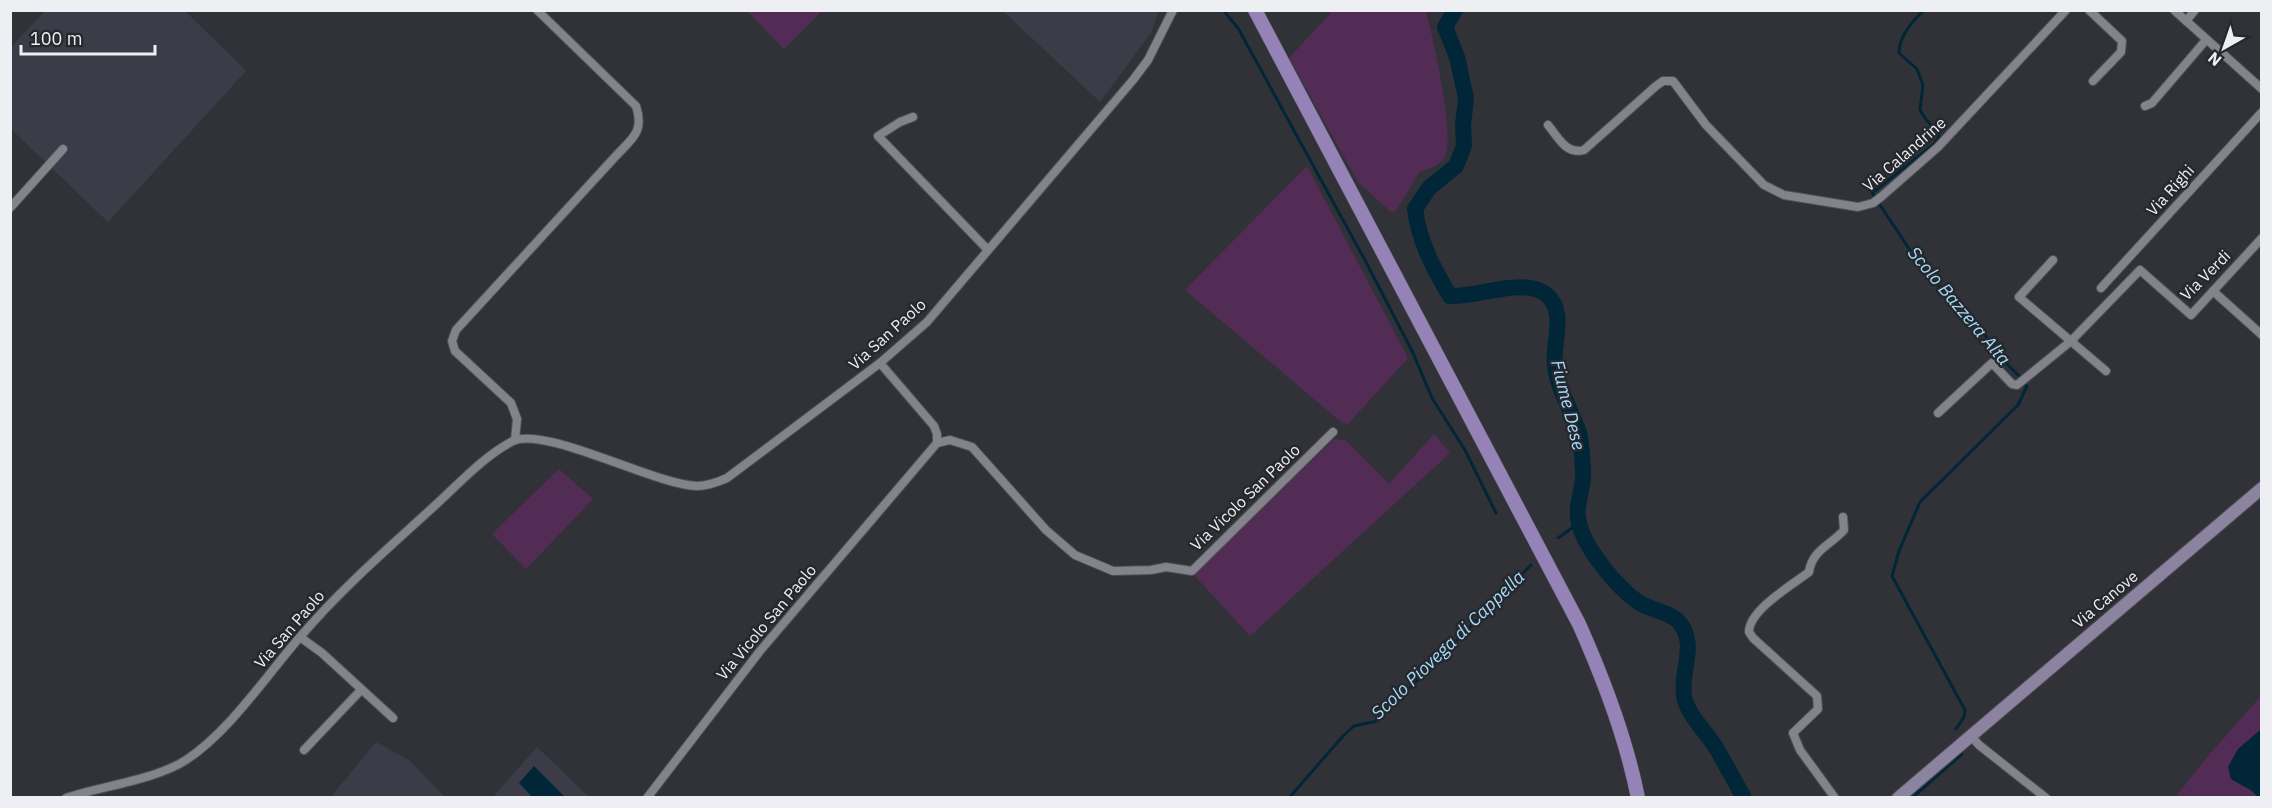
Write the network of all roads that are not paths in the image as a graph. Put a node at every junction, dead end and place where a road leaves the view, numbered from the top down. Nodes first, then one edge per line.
1 (537, 10) edge
2 (1173, 10) edge
3 (2067, 10) edge
4 (2089, 10) edge
5 (2174, 10) edge
6 (2195, 10) edge
7 (1255, 12) edge
8 (2186, 21) junction
9 (2206, 40) junction
10 (2093, 81) dead end
11 (2262, 89) edge
12 (2145, 106) dead end
13 (2262, 112) edge
14 (913, 117) dead end
15 (1548, 125) dead end
16 (63, 149) dead end
17 (10, 208) edge
18 (2262, 238) edge
19 (988, 250) junction
20 (2127, 259) junction
21 (2053, 260) dead end
22 (2140, 270) junction
23 (2101, 288) dead end
24 (2213, 291) junction
25 (2262, 335) edge
26 (2071, 341) junction
27 (880, 363) junction
28 (2106, 371) dead end
29 (1938, 413) dead end
30 (1333, 432) dead end
31 (515, 440) junction
32 (937, 443) junction
33 (2262, 488) edge
34 (1843, 517) dead end
35 (300, 637) junction
36 (361, 690) junction
37 (393, 718) dead end
38 (1971, 735) junction
39 (304, 750) dead end
40 (2046, 797) edge
41 (66, 798) edge
42 (647, 798) edge
43 (1638, 798) edge
44 (1835, 798) edge
45 (1898, 798) edge

1 - 31 street
2 - 19 street, Via San Paolo
3 - 15 street, Via Calandrine
4 - 10 street
5 - 8 street
6 - 8 street
7 - 43 main road
8 - 9 street
9 - 11 street
9 - 12 street
13 - 20 street, Via Righi
14 - 19 street
16 - 17 street
18 - 24 street, Via Verdi
19 - 27 street, Via San Paolo
20 - 22 street, Via Verdi
20 - 23 street, Via Righi
21 - 26 street
22 - 24 street, Via Verdi
22 - 26 street
24 - 25 street
26 - 28 street
26 - 29 street
27 - 31 street, Via San Paolo
27 - 32 street
30 - 32 street, Via Vicolo San Paolo
31 - 35 street, Via San Paolo
32 - 42 street, Via Vicolo San Paolo
33 - 38 street, Via Canove
34 - 44 street
35 - 36 street
35 - 41 street, Via San Paolo
36 - 37 street
36 - 39 street
38 - 40 street
38 - 45 street, Via Canove

